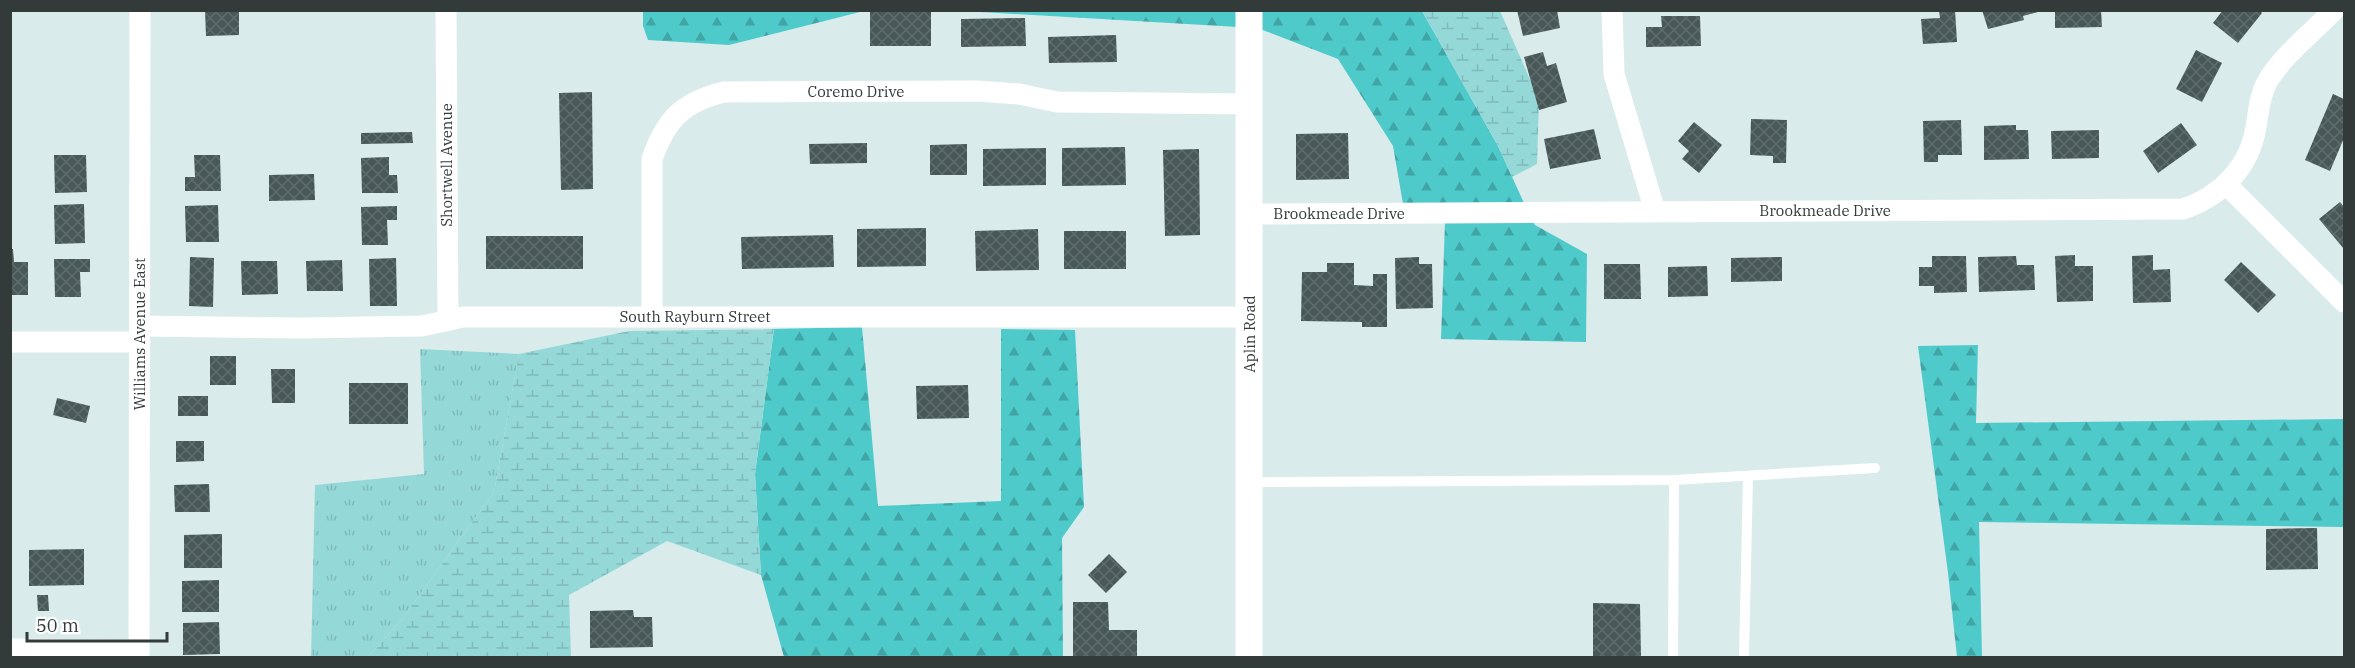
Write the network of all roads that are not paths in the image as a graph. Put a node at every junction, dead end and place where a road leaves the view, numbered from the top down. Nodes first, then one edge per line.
1 (140, 10) edge
2 (446, 10) edge
3 (1249, 10) edge
4 (1612, 10) edge
5 (2334, 10) edge
6 (1249, 104) junction
7 (2226, 184) junction
8 (1655, 211) junction
9 (1250, 214) junction
10 (2344, 302) edge
11 (652, 317) junction
12 (1250, 317) junction
13 (448, 320) junction
14 (140, 334) junction
15 (10, 342) edge
16 (1875, 468) dead end
17 (1748, 476) junction
18 (1674, 480) junction
19 (1250, 482) junction
20 (10, 649) edge
21 (139, 654) edge
22 (1249, 657) edge
23 (1673, 657) edge
24 (1744, 657) edge

1 - 14 street, Williams Avenue East
2 - 13 street, Shortwell Avenue
3 - 6 street, Aplin Road
4 - 8 street
5 - 7 street, Brookmeade Drive
6 - 9 street, Aplin Road
6 - 11 street, Coremo Drive
7 - 8 street, Brookmeade Drive
7 - 10 street
8 - 9 street, Brookmeade Drive
9 - 12 street, Aplin Road
11 - 12 street, South Rayburn Street
11 - 13 street, South Rayburn Street
12 - 19 street, Aplin Road
13 - 14 street, South Rayburn Street
14 - 15 street, South Rayburn Street
14 - 21 street, Williams Avenue East
16 - 17 lane
17 - 18 lane
17 - 24 lane
18 - 19 lane
18 - 23 lane
19 - 22 street, Aplin Road
20 - 21 street

